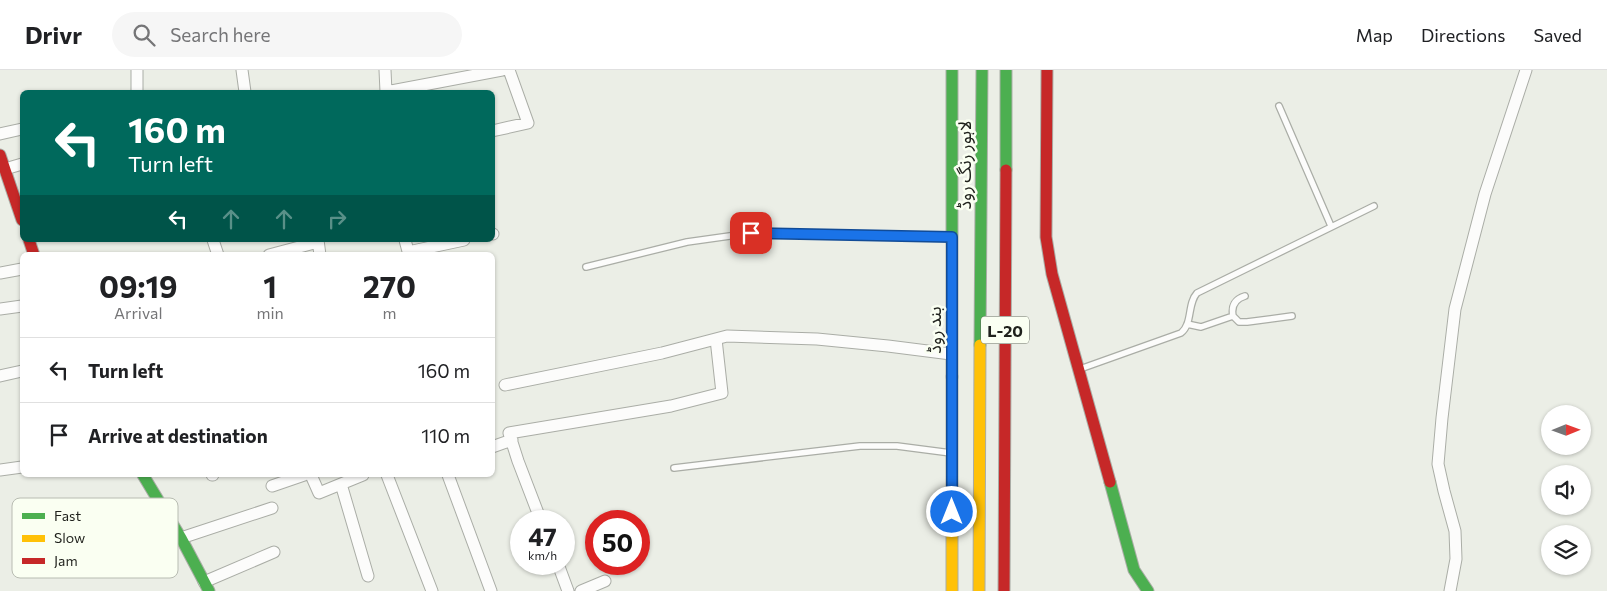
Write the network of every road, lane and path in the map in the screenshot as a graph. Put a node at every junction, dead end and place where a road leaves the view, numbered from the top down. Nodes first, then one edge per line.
1 (137, 70) edge
2 (242, 70) edge
3 (385, 70) edge
4 (502, 70) edge
5 (509, 70) edge
6 (952, 70) edge
7 (982, 70) edge
8 (1006, 70) edge
9 (1047, 70) edge
10 (1526, 70) edge
11 (137, 90) edge
12 (245, 90) edge
13 (386, 90) edge
14 (397, 90) edge
15 (1279, 106) dead end
16 (495, 129) edge
17 (20, 130) edge
18 (0, 134) edge
19 (0, 155) edge
20 (20, 165) edge
21 (5, 169) junction
22 (1374, 206) dead end
23 (20, 214) edge
24 (1331, 226) junction
25 (952, 237) junction
26 (314, 242) edge
27 (455, 242) edge
28 (280, 252) edge
29 (412, 252) edge
30 (586, 267) dead end
31 (20, 269) edge
32 (0, 273) edge
33 (1005, 286) junction
34 (1245, 296) dead end
35 (20, 306) edge
36 (0, 309) edge
37 (1233, 316) junction
38 (1292, 316) dead end
39 (1188, 324) junction
40 (716, 339) junction
41 (951, 354) junction
42 (1078, 370) junction
43 (20, 372) edge
44 (0, 376) edge
45 (505, 385) dead end
46 (1016, 407) dead end
47 (512, 440) junction
48 (495, 446) edge
49 (951, 453) junction
50 (20, 467) edge
51 (674, 468) dead end
52 (0, 470) edge
53 (144, 477) edge
54 (298, 477) edge
55 (312, 477) edge
56 (355, 477) edge
57 (388, 477) edge
58 (449, 477) edge
59 (341, 484) junction
60 (272, 486) dead end
61 (157, 498) edge
62 (272, 508) dead end
63 (537, 510) edge
64 (178, 532) edge
65 (182, 538) junction
66 (274, 552) dead end
67 (1134, 570) junction
68 (562, 575) edge
69 (368, 576) dead end
70 (605, 581) dead end
71 (207, 587) edge
72 (489, 590) edge
73 (432, 591) edge
74 (568, 591) edge
75 (581, 591) edge
76 (952, 591) edge
77 (979, 591) edge
78 (1004, 591) edge
79 (1132, 591) edge
80 (1148, 591) edge
81 (1450, 591) edge

1 - 11 street
2 - 12 street
3 - 13 street
4 - 14 street
5 - 16 street
6 - 25 main road, بند روڈ
7 - 77 main road, لاہور رنگ روڈ / L-20
8 - 33 main road, L-20
9 - 42 main road
10 - 81 street
15 - 24 lane
17 - 18 street
19 - 21 main road
20 - 21 street
21 - 23 main road
22 - 24 lane
24 - 39 lane
25 - 30 lane
25 - 41 main road, بند روڈ
26 - 28 street
27 - 29 street
31 - 32 street
33 - 46 main road
33 - 78 main road, L-20
34 - 37 lane
35 - 36 street
37 - 38 lane
37 - 39 lane
39 - 42 lane
40 - 41 street
40 - 45 street
40 - 47 street
41 - 49 main road, بند روڈ
42 - 67 main road
43 - 44 street
47 - 48 street
47 - 63 street
49 - 51 lane
49 - 76 main road, بند روڈ
50 - 52 street
53 - 61 main road
54 - 60 street
55 - 59 street
56 - 59 street
57 - 73 street
58 - 72 street
59 - 69 street
62 - 65 street
64 - 65 main road
65 - 71 main road
66 - 71 street
67 - 79 main road
67 - 80 main road
68 - 74 street
70 - 75 street

